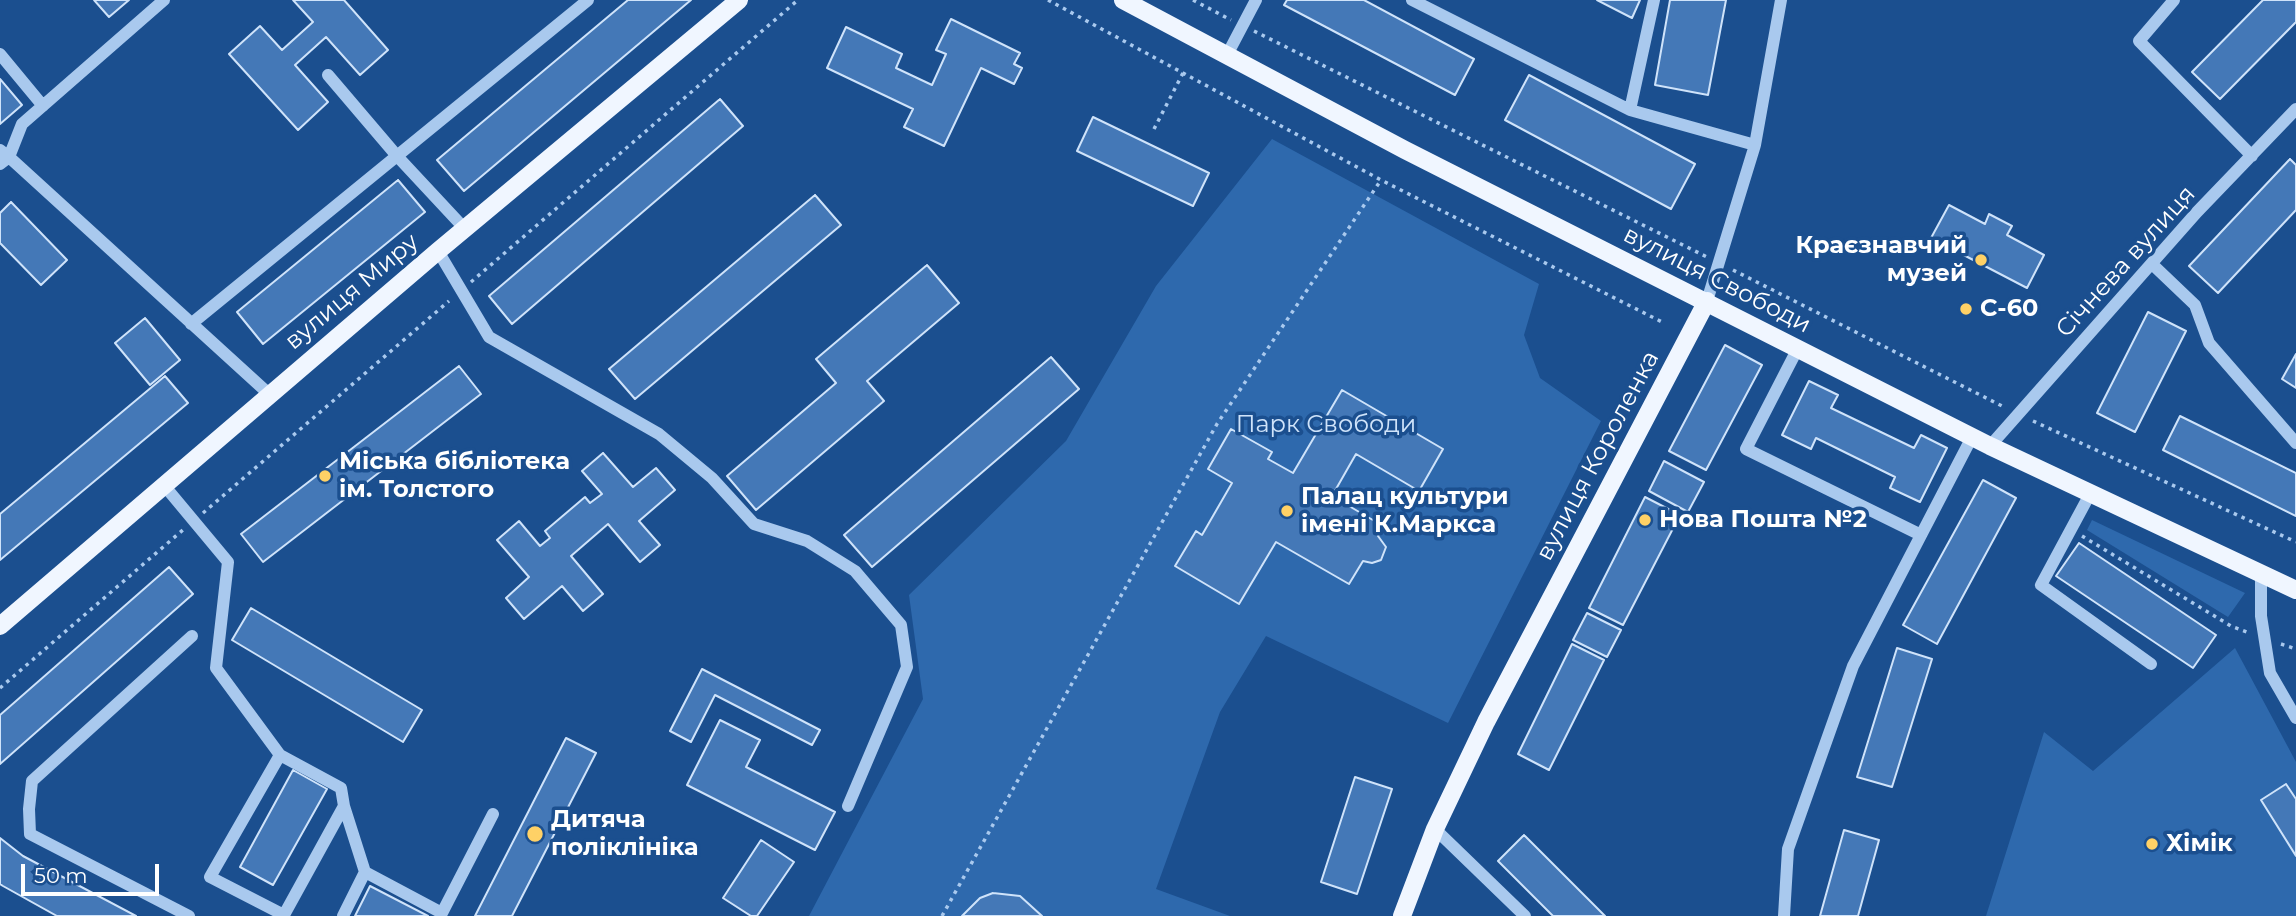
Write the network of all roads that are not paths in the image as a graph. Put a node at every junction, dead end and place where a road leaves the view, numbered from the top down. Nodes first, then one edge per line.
1 (164, 0) edge
2 (588, 0) edge
3 (739, 0) edge
4 (1123, 0) edge
5 (1256, 0) edge
6 (1412, 0) edge
7 (1654, 0) edge
8 (1781, 0) edge
9 (2174, 0) edge
10 (0, 54) edge
11 (1227, 55) junction
12 (328, 75) dead end
13 (43, 106) junction
14 (2296, 109) edge
15 (1630, 110) junction
16 (1755, 145) junction
17 (397, 156) junction
18 (2252, 156) junction
19 (3, 157) edge
20 (465, 229) junction
21 (438, 251) junction
22 (2152, 264) junction
23 (1707, 301) junction
24 (191, 324) junction
25 (1798, 348) junction
26 (269, 394) junction
27 (1972, 437) junction
28 (2296, 443) edge
29 (1990, 446) junction
30 (163, 484) junction
31 (2090, 494) junction
32 (1921, 535) junction
33 (2261, 575) junction
34 (2296, 590) edge
35 (0, 626) edge
36 (192, 636) dead end
37 (2151, 664) dead end
38 (2296, 718) edge
39 (280, 755) junction
40 (344, 806) junction
41 (848, 806) dead end
42 (493, 814) dead end
43 (1435, 829) junction
44 (365, 872) junction
45 (189, 916) edge
46 (343, 916) edge
47 (1402, 916) edge
48 (1525, 916) edge
49 (1784, 916) edge

1 - 13 street
2 - 17 street
3 - 20 main road, вулиця Миру
4 - 11 main road, вулиця Свободи
5 - 11 street
6 - 15 street
7 - 15 street
8 - 16 street, вулиця Короленка
9 - 18 street
10 - 13 street
11 - 23 main road, вулиця Свободи
12 - 17 street
13 - 19 street
14 - 18 street, Січнева вулиця
15 - 16 street
16 - 23 street, вулиця Короленка
17 - 20 street
17 - 24 street
18 - 22 street, Січнева вулиця
19 - 24 street
20 - 21 main road, вулиця Миру
21 - 26 main road, вулиця Миру
21 - 41 street
22 - 28 street
22 - 29 street, Січнева вулиця
23 - 25 main road, вулиця Свободи
23 - 43 main road, вулиця Короленка
24 - 26 street
25 - 27 main road, вулиця Свободи
25 - 32 street
26 - 30 main road, вулиця Миру
27 - 29 main road, вулиця Свободи
27 - 32 street
29 - 31 main road, вулиця Свободи
30 - 35 main road, вулиця Миру
30 - 39 street
31 - 33 main road, вулиця Свободи
31 - 37 street
32 - 49 street
33 - 34 main road, вулиця Свободи
33 - 38 street
36 - 45 street
39 - 40 street
39 - 40 street
40 - 44 street
42 - 44 street
43 - 47 main road, вулиця Короленка
43 - 48 street
44 - 46 street

